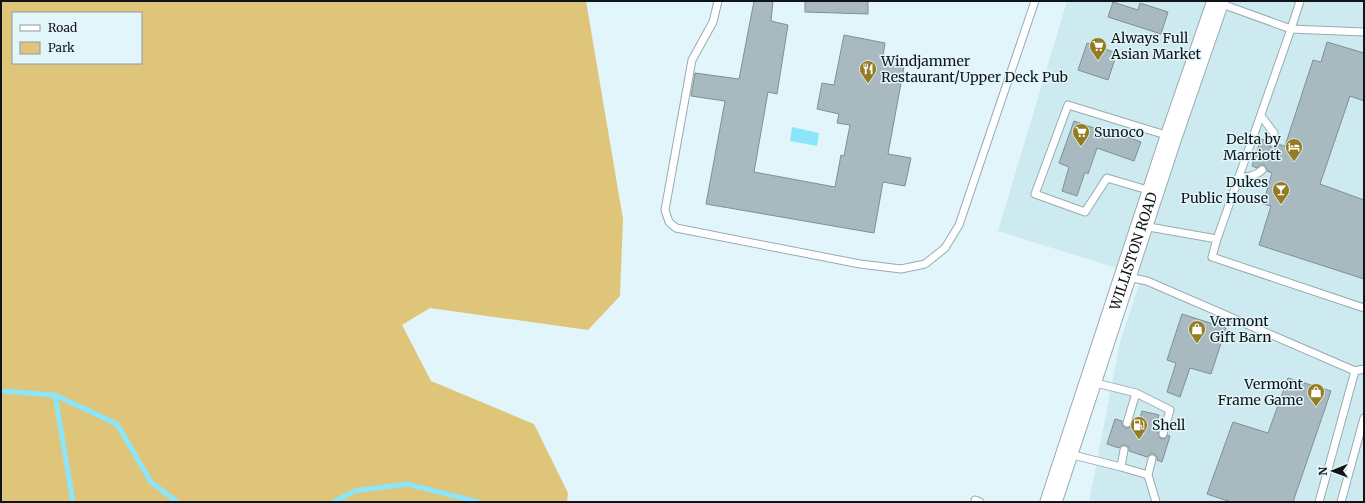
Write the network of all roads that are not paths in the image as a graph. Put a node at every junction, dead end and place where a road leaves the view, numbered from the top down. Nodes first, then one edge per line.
1 (718, 1) edge
2 (1036, 1) edge
3 (1300, 1) edge
4 (1216, 2) edge
5 (1291, 29) junction
6 (1364, 32) edge
7 (1261, 116) junction
8 (1171, 136) junction
9 (1272, 142) dead end
10 (1262, 170) dead end
11 (1238, 178) junction
12 (1153, 191) junction
13 (1141, 226) junction
14 (1217, 239) junction
15 (1125, 276) junction
16 (1364, 308) edge
17 (1364, 369) edge
18 (1355, 371) junction
19 (1090, 382) junction
20 (1136, 392) junction
21 (1364, 418) edge
22 (1127, 423) dead end
23 (1163, 434) dead end
24 (1124, 450) dead end
25 (1067, 453) junction
26 (1152, 458) dead end
27 (1120, 466) junction
28 (1148, 475) junction
29 (1051, 502) edge
30 (1156, 502) edge
31 (1319, 502) edge
32 (1341, 502) edge

1 - 2 lane
3 - 5 lane
4 - 5 lane
4 - 8 main road, WILLISTON ROAD
5 - 6 lane
5 - 7 lane
7 - 9 lane
7 - 11 lane
8 - 12 main road, WILLISTON ROAD
8 - 12 lane
10 - 11 lane
11 - 14 lane
12 - 13 main road, WILLISTON ROAD
13 - 14 lane
13 - 15 main road, WILLISTON ROAD
14 - 16 lane
15 - 18 lane
15 - 19 main road, WILLISTON ROAD
17 - 18 lane
18 - 31 lane
19 - 20 lane
19 - 25 main road, WILLISTON ROAD
20 - 22 lane
20 - 23 lane
21 - 32 lane
24 - 27 lane
25 - 27 lane
25 - 29 main road, WILLISTON ROAD
26 - 28 lane
27 - 28 lane
28 - 30 lane

